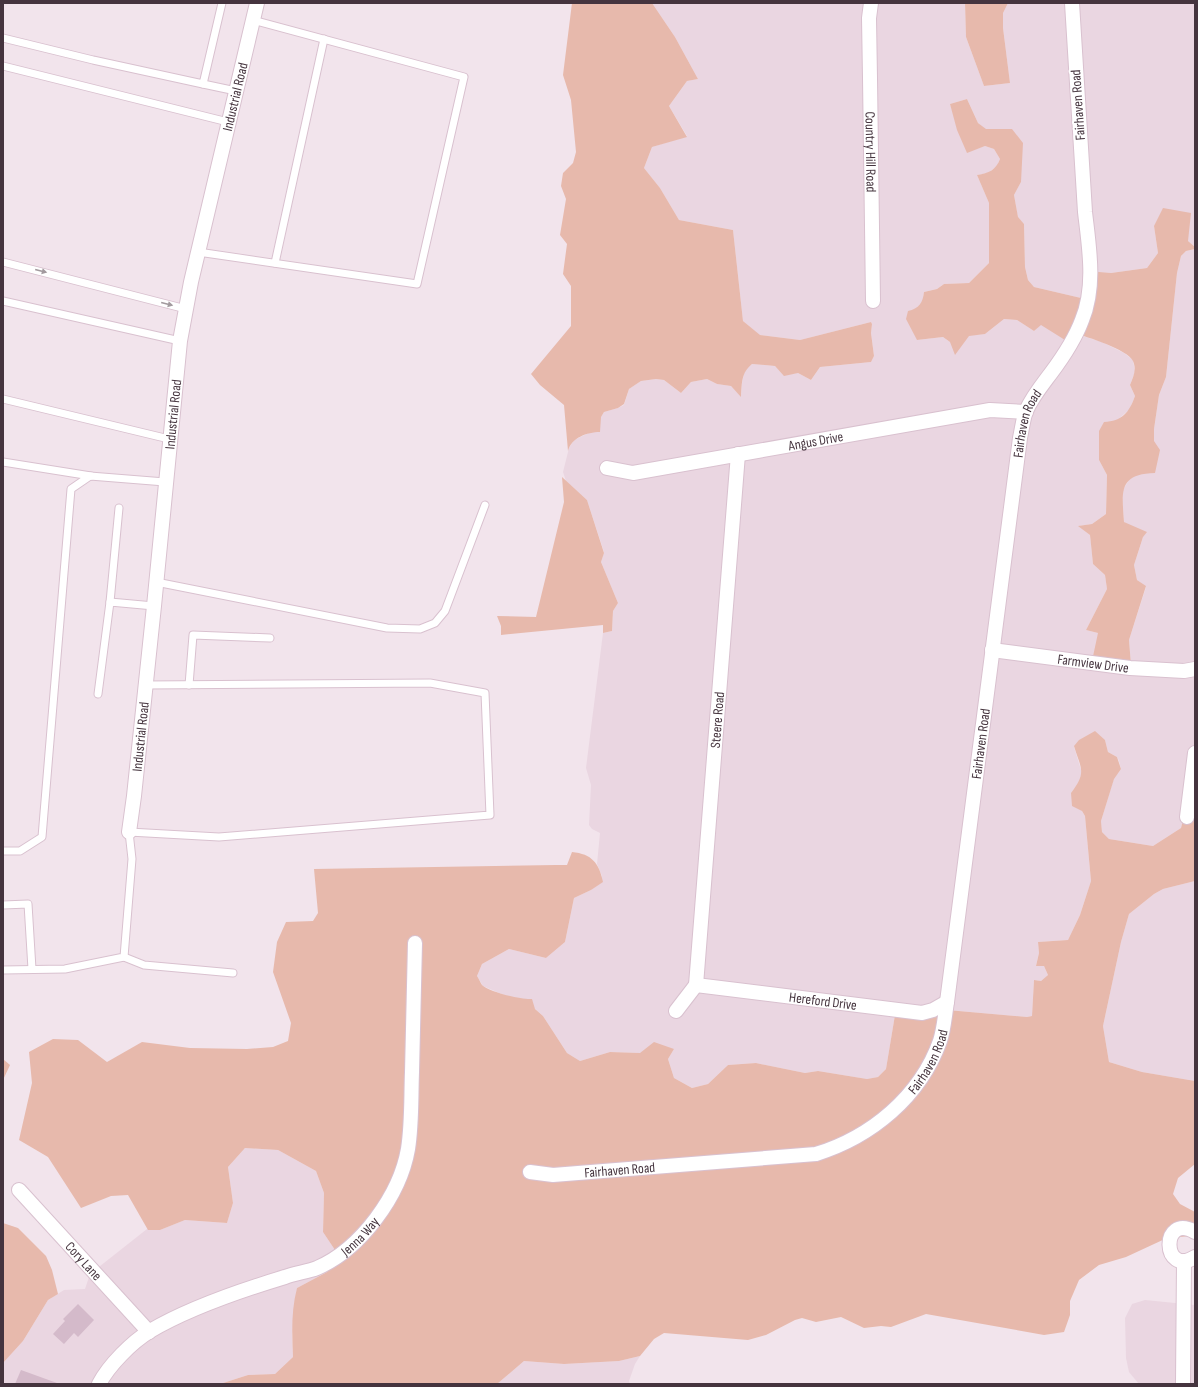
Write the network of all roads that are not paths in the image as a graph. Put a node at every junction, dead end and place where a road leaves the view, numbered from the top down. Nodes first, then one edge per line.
1 (222, 3) edge
2 (257, 3) edge
3 (871, 3) edge
4 (1072, 3) edge
5 (253, 20) junction
6 (3, 38) edge
7 (324, 39) junction
8 (3, 66) edge
9 (203, 84) junction
10 (236, 91) junction
11 (228, 122) junction
12 (198, 252) junction
13 (3, 262) edge
14 (275, 263) junction
15 (3, 301) edge
16 (873, 301) dead end
17 (186, 309) junction
18 (180, 341) junction
19 (3, 399) edge
20 (1026, 412) junction
21 (169, 439) junction
22 (738, 454) junction
23 (3, 462) edge
24 (607, 468) dead end
25 (92, 476) junction
26 (165, 482) junction
27 (485, 505) dead end
28 (119, 508) dead end
29 (156, 582) junction
30 (110, 602) junction
31 (154, 606) junction
32 (270, 638) dead end
33 (992, 650) junction
34 (1195, 669) edge
35 (146, 685) junction
36 (189, 685) junction
37 (98, 694) dead end
38 (1195, 753) edge
39 (1187, 817) dead end
40 (129, 832) junction
41 (3, 851) edge
42 (3, 905) edge
43 (415, 943) dead end
44 (124, 957) junction
45 (32, 969) junction
46 (3, 970) edge
47 (233, 973) dead end
48 (696, 985) junction
49 (947, 1002) junction
50 (676, 1011) dead end
51 (530, 1172) dead end
52 (19, 1190) dead end
53 (1195, 1232) edge
54 (1190, 1259) edge
55 (149, 1332) junction
56 (99, 1384) edge
57 (1183, 1384) edge

1 - 9 lane
2 - 5 street, Industrial Road
3 - 16 street, Country Hill Road
4 - 20 street, Fairhaven Road
5 - 7 lane
5 - 10 street, Industrial Road
6 - 9 lane
7 - 14 lane
7 - 14 lane
8 - 11 lane
9 - 10 lane
10 - 11 street, Industrial Road
11 - 12 street, Industrial Road
12 - 14 lane
12 - 17 street, Industrial Road
13 -> 17 lane
15 - 18 lane
17 - 18 street, Industrial Road
18 - 21 street, Industrial Road
19 - 21 lane
20 - 22 street, Angus Drive
20 - 33 street, Fairhaven Road
21 - 26 street, Industrial Road
22 - 24 street, Angus Drive
22 - 48 street, Steere Road
23 - 25 lane
25 - 26 lane
25 - 41 lane
26 - 29 street, Industrial Road
27 - 29 lane
28 - 30 lane
29 - 31 street, Industrial Road
30 - 31 lane
30 - 37 lane
31 - 35 street, Industrial Road
32 - 36 lane
33 - 34 street, Farmview Drive
33 - 49 street, Fairhaven Road
35 - 36 lane
35 - 40 street, Industrial Road
36 - 40 lane
38 - 39 street
40 - 44 lane
42 - 45 lane
43 - 55 street, Jenna Way
44 - 45 lane
44 - 47 lane
45 - 46 lane
48 - 49 street, Hereford Drive
48 - 50 street
49 - 51 street, Fairhaven Road
52 - 55 street, Cory Lane
53 - 54 street
54 - 57 street
55 - 56 street, Jenna Way

